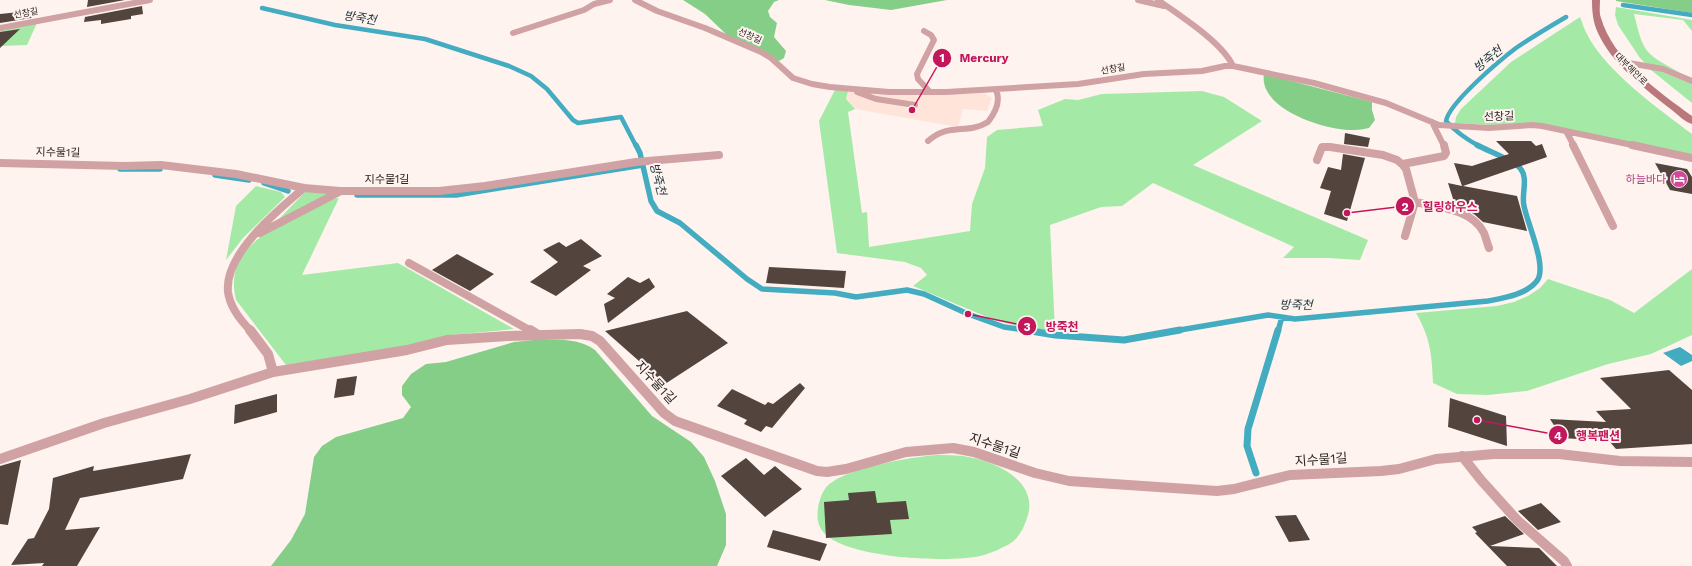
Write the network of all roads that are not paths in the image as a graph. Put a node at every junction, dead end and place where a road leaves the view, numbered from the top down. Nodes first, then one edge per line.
1 (150, 0) edge
2 (610, 0) edge
3 (635, 0) edge
4 (1138, 0) edge
5 (1158, 0) edge
6 (1596, 0) edge
7 (1167, 7) junction
8 (0, 28) edge
9 (924, 31) dead end
10 (513, 33) dead end
11 (1623, 62) junction
12 (1233, 66) junction
13 (1692, 81) edge
14 (853, 89) junction
15 (996, 90) junction
16 (930, 92) junction
17 (914, 105) dead end
18 (1692, 121) edge
19 (1435, 124) junction
20 (1566, 131) junction
21 (928, 142) dead end
22 (720, 155) dead end
23 (1692, 158) edge
24 (1317, 160) dead end
25 (0, 163) edge
26 (1403, 164) junction
27 (304, 188) junction
28 (340, 191) junction
29 (1415, 202) junction
30 (1613, 226) dead end
31 (254, 236) junction
32 (1405, 236) dead end
33 (1489, 248) dead end
34 (409, 263) dead end
35 (539, 336) junction
36 (273, 372) junction
37 (1462, 456) junction
38 (0, 459) edge
39 (1692, 462) edge
40 (1567, 566) edge

1 - 8 lane, 선창길
2 - 10 lane
3 - 14 lane, 선창길
4 - 7 lane
5 - 7 lane
6 - 11 street, 대부해안로
7 - 12 lane
9 - 16 lane
11 - 13 lane
11 - 18 street, 대부해안로
12 - 15 lane, 선창길
12 - 19 lane, 선창길
14 - 16 lane, 선창길
14 - 17 lane, 선창길
15 - 16 lane, 선창길
15 - 21 lane
19 - 20 lane, 선창길
19 - 26 lane
20 - 23 lane, 선창길
20 - 30 lane
22 - 28 lane, 지수물1길
24 - 26 lane
25 - 27 lane, 지수물1길
26 - 29 lane
27 - 28 lane, 지수물1길
27 - 31 lane, 지수물1길
28 - 31 lane, 지수물1길
29 - 32 lane
29 - 33 lane
31 - 36 lane, 지수물1길
34 - 35 lane
35 - 36 lane, 지수물1길
35 - 37 lane, 지수물1길
36 - 38 lane, 지수물1길
37 - 39 lane, 지수물1길
37 - 40 lane

